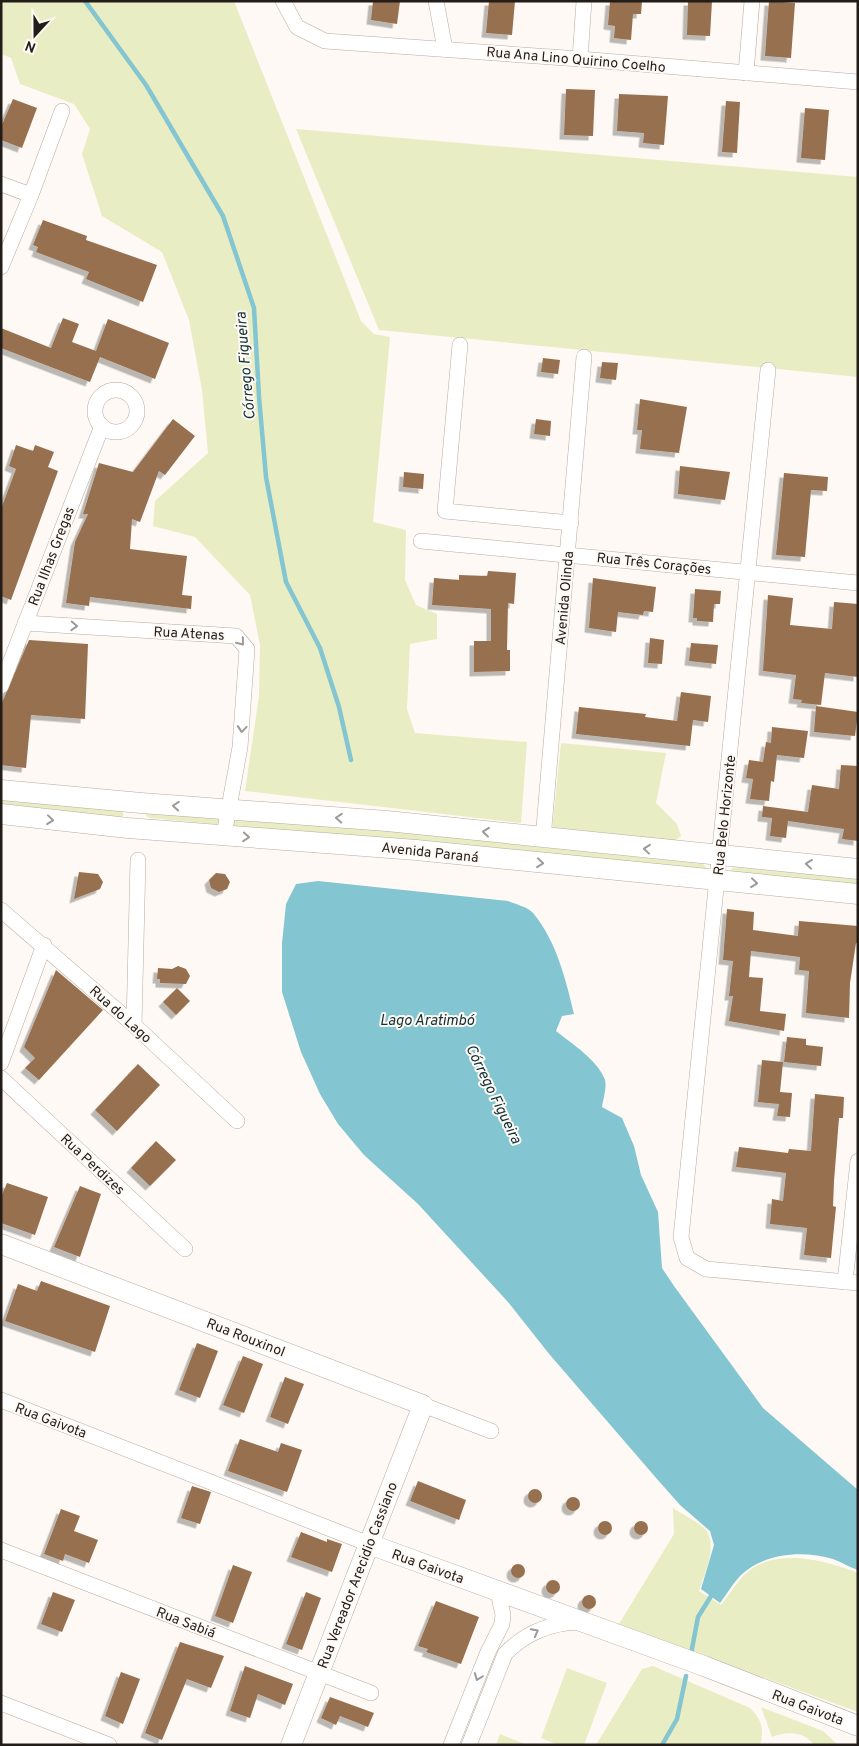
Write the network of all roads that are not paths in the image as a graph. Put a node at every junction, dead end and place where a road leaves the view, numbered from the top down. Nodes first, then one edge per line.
1 (284, 1) edge
2 (436, 1) edge
3 (584, 1) edge
4 (752, 1) edge
5 (445, 49) junction
6 (580, 59) junction
7 (746, 73) junction
8 (858, 82) edge
9 (62, 111) dead end
10 (1, 184) edge
11 (31, 195) junction
12 (1, 268) edge
13 (460, 345) dead end
14 (584, 358) dead end
15 (768, 370) dead end
16 (102, 426) dead end
17 (571, 523) junction
18 (421, 540) dead end
19 (568, 555) junction
20 (748, 572) junction
21 (858, 583) edge
22 (25, 623) junction
23 (1, 686) edge
24 (1, 790) edge
25 (228, 810) junction
26 (1, 814) edge
27 (224, 835) junction
28 (543, 839) junction
29 (720, 856) junction
30 (138, 860) dead end
31 (858, 869) edge
32 (718, 880) junction
33 (858, 894) edge
34 (1, 910) edge
35 (44, 944) junction
36 (134, 1025) junction
37 (1, 1062) edge
38 (1, 1078) edge
39 (237, 1121) dead end
40 (858, 1161) edge
41 (1, 1244) edge
42 (186, 1249) dead end
43 (852, 1282) edge
44 (1, 1400) edge
45 (423, 1405) junction
46 (491, 1431) dead end
47 (369, 1544) junction
48 (1, 1550) edge
49 (498, 1592) junction
50 (583, 1622) junction
51 (498, 1633) junction
52 (511, 1648) junction
53 (319, 1673) junction
54 (371, 1693) dead end
55 (1, 1703) edge
56 (467, 1705) junction
57 (482, 1712) junction
58 (858, 1726) edge
59 (109, 1745) edge
60 (291, 1745) edge
61 (451, 1745) edge
62 (470, 1745) edge

1 - 5 street, Rua Ana Lino Quirino Coelho
2 - 5 street
3 - 6 street
4 - 7 street
5 - 6 street, Rua Ana Lino Quirino Coelho
6 - 7 street, Rua Ana Lino Quirino Coelho
7 - 8 street, Rua Ana Lino Quirino Coelho
9 - 11 street
10 - 11 street
11 - 12 street
13 - 17 street
14 - 17 street, Avenida Olinda
15 - 20 street, Rua Belo Horizonte
16 - 22 street, Rua Ilhas Gregas
17 - 19 street, Avenida Olinda
18 - 19 street, Rua Três Corações
19 - 20 street, Rua Três Corações
19 - 28 street, Avenida Olinda
20 - 21 street, Rua Três Corações
20 - 29 street, Rua Belo Horizonte
22 - 23 street, Rua Ilhas Gregas
22 -> 25 street, Rua Atenas
25 -> 24 main road, Avenida Paraná
25 - 27 street, Rua Atenas
28 -> 25 main road, Avenida Paraná
26 -> 27 main road, Avenida Paraná
27 -> 32 main road, Avenida Paraná
29 -> 28 main road, Avenida Paraná
31 -> 29 main road, Avenida Paraná
29 - 32 street, Rua Belo Horizonte
30 - 36 street
32 -> 33 main road, Avenida Paraná
32 - 43 street, Rua Belo Horizonte
34 - 35 street, Rua do Lago
35 - 36 street, Rua do Lago
35 - 37 street
36 - 39 street, Rua do Lago
38 - 42 street, Rua Perdizes
40 - 43 street
41 - 45 main road, Rua Rouxinol
44 - 47 street, Rua Gaivota
45 - 46 street, Rua Rouxinol
45 - 47 main road, Rua Vereador Arecidio Cassiano
47 - 49 main road, Rua Gaivota
47 - 53 main road, Rua Vereador Arecidio Cassiano
48 - 53 street, Rua Sabiá
49 - 50 main road, Rua Gaivota
49 - 51 street
52 -> 50 street
50 - 58 main road, Rua Gaivota
51 - 52 street
51 -> 56 street
52 - 57 street
53 - 54 street, Rua Sabiá
53 - 60 main road, Rua Vereador Arecidio Cassiano
55 - 59 street
56 - 57 street
56 - 61 street
57 - 62 street

